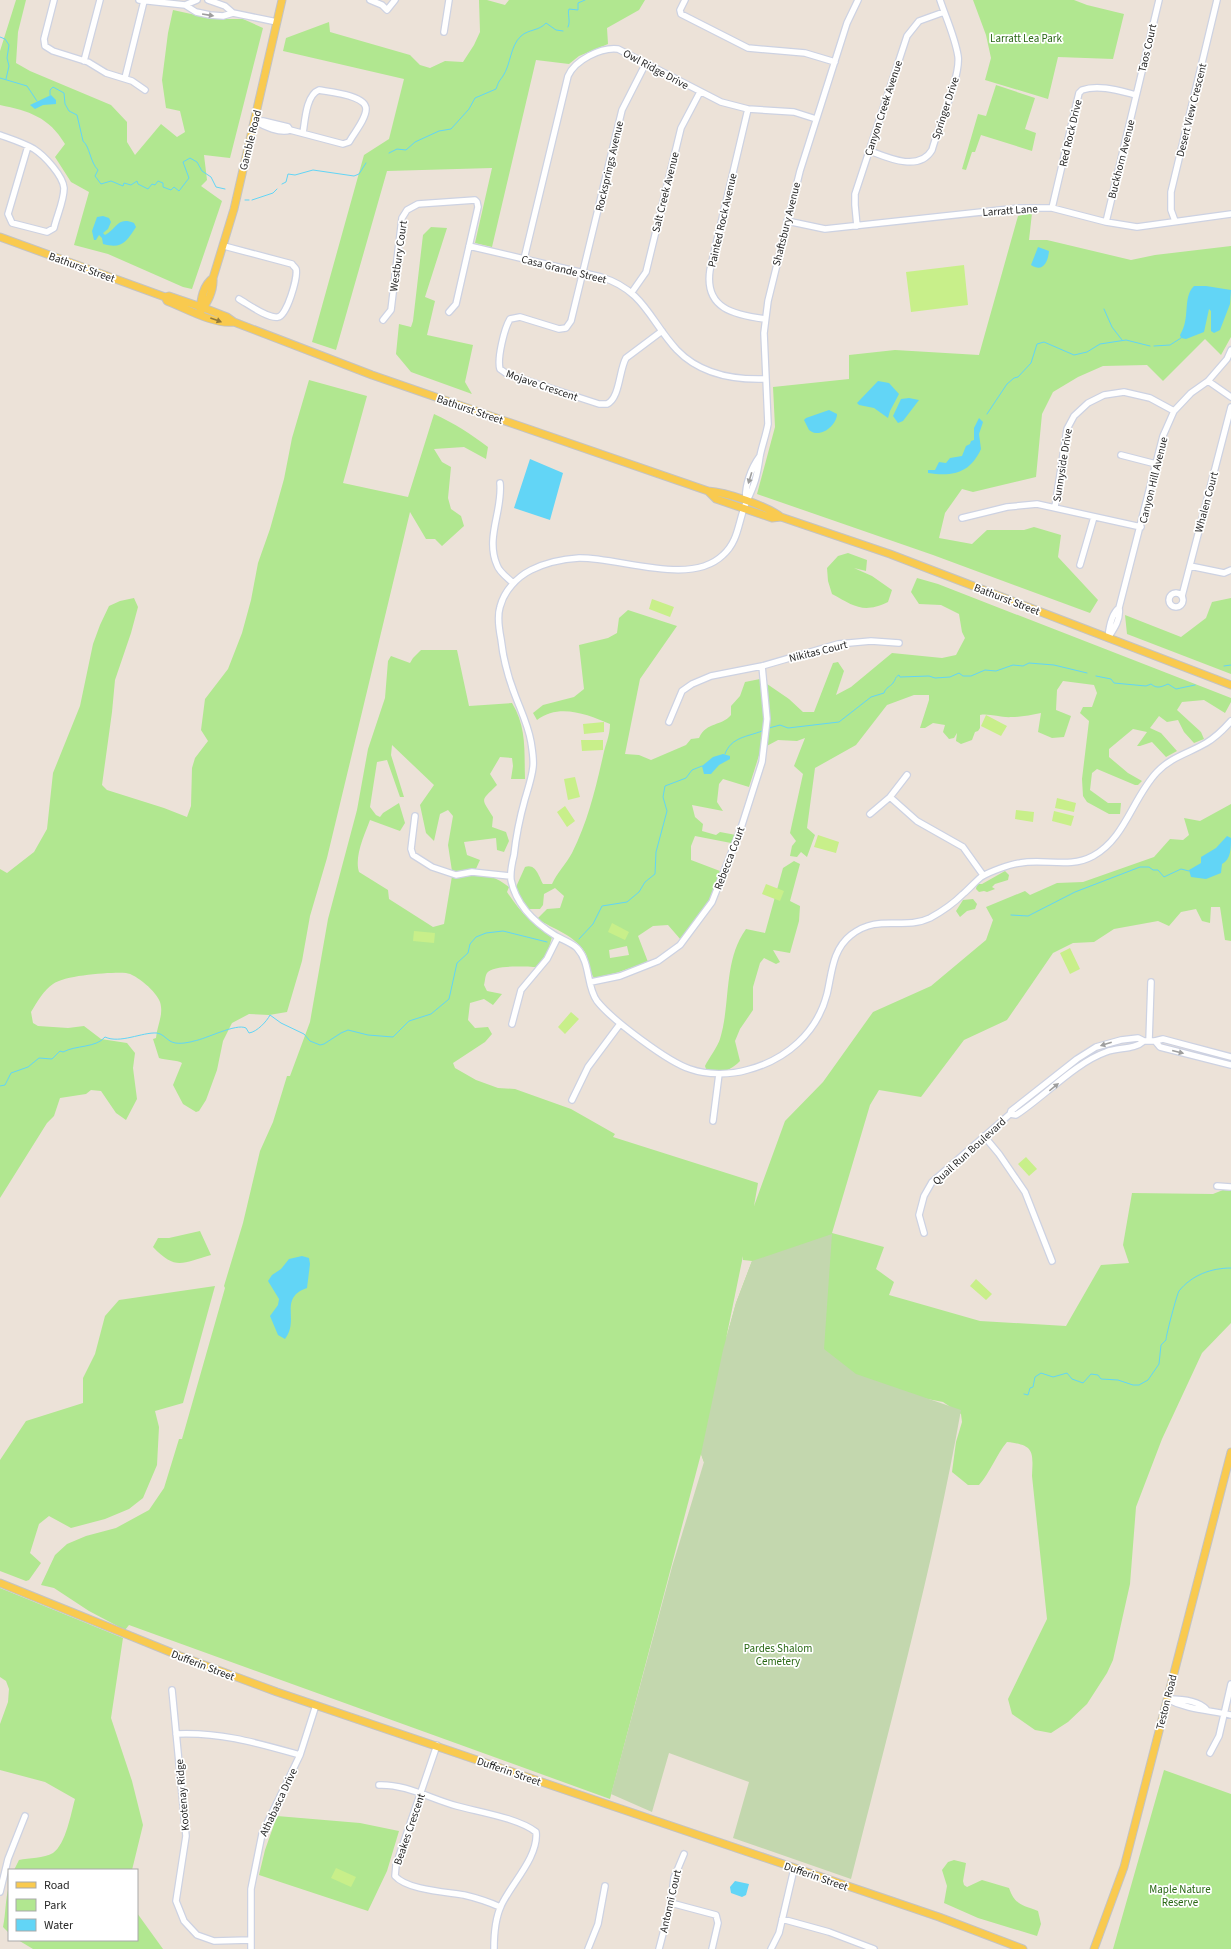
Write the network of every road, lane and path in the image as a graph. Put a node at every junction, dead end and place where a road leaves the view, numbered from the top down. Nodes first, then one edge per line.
1 (54, 0) edge
2 (100, 0) edge
3 (142, 0) edge
4 (197, 0) edge
5 (208, 0) edge
6 (282, 0) edge
7 (370, 0) edge
8 (395, 0) edge
9 (449, 0) edge
10 (685, 0) edge
11 (858, 0) edge
12 (940, 0) edge
13 (1158, 0) edge
14 (1217, 0) edge
15 (185, 5) junction
16 (944, 12) junction
17 (233, 13) junction
18 (277, 22) junction
19 (444, 32) dead end
20 (84, 61) junction
21 (835, 62) junction
22 (646, 63) junction
23 (125, 78) junction
24 (145, 90) dead end
25 (700, 92) junction
26 (1136, 95) junction
27 (748, 109) junction
28 (816, 119) junction
29 (254, 121) junction
30 (303, 133) junction
31 (0, 135) edge
32 (28, 146) junction
33 (870, 151) junction
34 (1052, 208) junction
35 (1231, 214) edge
36 (787, 221) junction
37 (1175, 221) junction
38 (1106, 222) junction
39 (857, 226) junction
40 (0, 237) edge
41 (224, 246) junction
42 (469, 246) junction
43 (524, 259) junction
44 (583, 273) junction
45 (632, 292) junction
46 (239, 299) dead end
47 (201, 309) junction
48 (449, 312) dead end
49 (765, 319) junction
50 (383, 320) dead end
51 (662, 331) junction
52 (1231, 350) edge
53 (765, 379) junction
54 (1208, 381) junction
55 (1231, 397) edge
56 (1231, 407) edge
57 (1174, 411) junction
58 (1121, 455) dead end
59 (1156, 464) junction
60 (500, 483) dead end
61 (745, 505) junction
62 (1055, 507) junction
63 (1094, 517) junction
64 (962, 518) dead end
65 (1141, 527) junction
66 (1080, 565) dead end
67 (1190, 566) junction
68 (1231, 570) edge
69 (513, 583) junction
70 (1182, 596) dead end
71 (1108, 638) junction
72 (899, 643) dead end
73 (762, 666) junction
74 (1231, 685) edge
75 (1231, 721) edge
76 (669, 722) dead end
77 (907, 775) dead end
78 (890, 797) junction
79 (870, 814) dead end
80 (415, 816) dead end
81 (983, 875) junction
82 (510, 876) junction
83 (558, 937) junction
84 (591, 982) junction
85 (1152, 982) dead end
86 (512, 1024) dead end
87 (620, 1024) junction
88 (1150, 1041) junction
89 (1206, 1050) junction
90 (1231, 1057) edge
91 (1204, 1058) junction
92 (1077, 1059) junction
93 (1081, 1065) junction
94 (1231, 1065) edge
95 (719, 1074) junction
96 (1030, 1096) junction
97 (572, 1100) dead end
98 (1034, 1103) junction
99 (1010, 1114) junction
100 (713, 1121) dead end
101 (984, 1136) junction
102 (1218, 1186) dead end
103 (1231, 1187) edge
104 (924, 1233) dead end
105 (1052, 1261) dead end
106 (1231, 1452) edge
107 (1230, 1471) edge
108 (0, 1583) edge
109 (1231, 1684) edge
110 (172, 1690) dead end
111 (1167, 1699) junction
112 (316, 1706) junction
113 (1224, 1713) junction
114 (1231, 1715) edge
115 (176, 1734) junction
116 (437, 1745) junction
117 (1210, 1754) dead end
118 (300, 1755) junction
119 (379, 1785) dead end
120 (421, 1794) junction
121 (25, 1816) dead end
122 (684, 1854) dead end
123 (794, 1869) junction
124 (605, 1886) dead end
125 (0, 1892) edge
126 (671, 1903) junction
127 (500, 1907) junction
128 (782, 1920) junction
129 (250, 1940) junction
130 (251, 1949) edge
131 (494, 1949) edge
132 (588, 1949) edge
133 (659, 1949) edge
134 (712, 1949) edge
135 (771, 1949) edge
136 (874, 1949) edge
137 (1023, 1949) edge
138 (1094, 1949) edge

1 - 20 street
2 - 20 street
3 - 15 street
3 - 23 street
4 - 15 street
5 - 17 street
6 - 18 main road, Gamble Road
7 - 8 street
9 - 19 street
10 - 21 street
11 - 21 street, Shaftsbury Avenue
12 - 16 street, Springer Drive
13 - 26 street, Taos Court
14 - 37 street, Desert View Crescent
15 -> 17 street
16 - 33 street, Canyon Creek Avenue
16 - 33 street, Springer Drive
17 - 18 street
18 - 29 main road, Gamble Road
20 - 23 street
21 - 28 street, Shaftsbury Avenue
22 - 25 street, Owl Ridge Drive
22 - 43 street, Owl Ridge Drive
22 - 44 street, Rocksprings Avenue
23 - 24 street
25 - 27 street, Owl Ridge Drive
25 - 45 street, Salt Creek Avenue
26 - 34 street, Red Rock Drive
26 - 38 street, Buckhorn Avenue
27 - 28 street, Owl Ridge Drive
27 - 49 street, Painted Rock Avenue
28 - 36 street, Shaftsbury Avenue
29 - 30 street
29 - 41 main road, Gamble Road
30 - 30 street
31 - 32 street
32 - 32 street
33 - 39 street, Canyon Creek Avenue
34 - 38 street, Larratt Lane
34 - 39 street, Larratt Lane
35 - 37 street, Larratt Lane
36 - 39 street, Larratt Lane
36 - 49 street, Shaftsbury Avenue
37 - 38 street, Larratt Lane
40 - 47 main road, Bathurst Street
41 - 46 street
41 - 47 main road, Gamble Road
42 - 43 street, Casa Grande Street
42 - 48 street, Westbury Court
42 - 50 street, Westbury Court
43 - 44 street, Casa Grande Street
44 - 45 street, Casa Grande Street
44 - 51 street, Mojave Crescent
45 - 51 street, Casa Grande Street
47 - 61 main road, Bathurst Street
49 - 53 street, Shaftsbury Avenue
51 - 53 street, Casa Grande Street
52 - 54 street, Canyon Hill Avenue
53 - 61 street, Shaftsbury Avenue
54 - 55 street
54 - 57 street, Canyon Hill Avenue
56 - 67 street, Whalen Court
57 - 59 street, Canyon Hill Avenue
57 - 62 street, Sunnyside Drive
58 - 59 street
59 - 65 street, Canyon Hill Avenue
60 - 69 street
61 - 69 street, Shaftsbury Avenue
61 - 71 main road, Bathurst Street
62 - 63 street
62 - 64 street
63 - 65 street
63 - 66 street
65 - 71 street, Canyon Hill Avenue
67 - 68 street
67 - 70 street, Whalen Court
69 - 82 street
71 - 74 main road, Bathurst Street
72 - 73 street, Nikitas Court
73 - 76 street, Nikitas Court
73 - 84 street, Rebecca Court
75 - 81 street
77 - 78 street
78 - 79 street
78 - 81 street
80 - 82 street
81 - 95 street
82 - 83 street
83 - 84 street
83 - 86 street
84 - 87 street
85 - 88 street
87 - 95 street
87 - 97 street
88 - 89 street, Quail Run Boulevard
88 -> 91 street, Quail Run Boulevard
88 -> 92 street, Quail Run Boulevard
88 - 93 street, Quail Run Boulevard
89 - 90 street, Quail Run Boulevard
89 - 91 street
91 - 94 street, Quail Run Boulevard
92 - 93 street
92 - 96 street, Quail Run Boulevard
98 -> 93 street, Quail Run Boulevard
95 - 100 street
96 - 98 street
96 - 99 street, Quail Run Boulevard
98 - 99 street, Quail Run Boulevard
99 - 101 street, Quail Run Boulevard
101 - 104 street, Quail Run Boulevard
101 - 105 street
102 - 103 street
106 - 107 main road, Teston Road
107 - 111 main road, Teston Road
108 - 112 main road, Dufferin Street
109 - 113 street
110 - 115 street, Kootenay Ridge
111 - 113 street
111 - 138 main road, Teston Road
112 - 116 main road, Dufferin Street
112 - 118 street, Athabasca Drive
113 - 114 street
113 - 117 street
115 - 118 street
115 - 129 street, Kootenay Ridge
116 - 120 street, Beakes Crescent
116 - 123 main road, Dufferin Street
118 - 129 street, Athabasca Drive
119 - 120 street
120 - 127 street, Beakes Crescent
120 - 127 street
121 - 125 street
122 - 126 street, Antonni Court
123 - 128 street
123 - 137 main road, Dufferin Street
124 - 132 street
126 - 133 street, Antonni Court
126 - 134 street
127 - 131 street
128 - 135 street
128 - 136 street
129 - 130 street, Athabasca Drive

